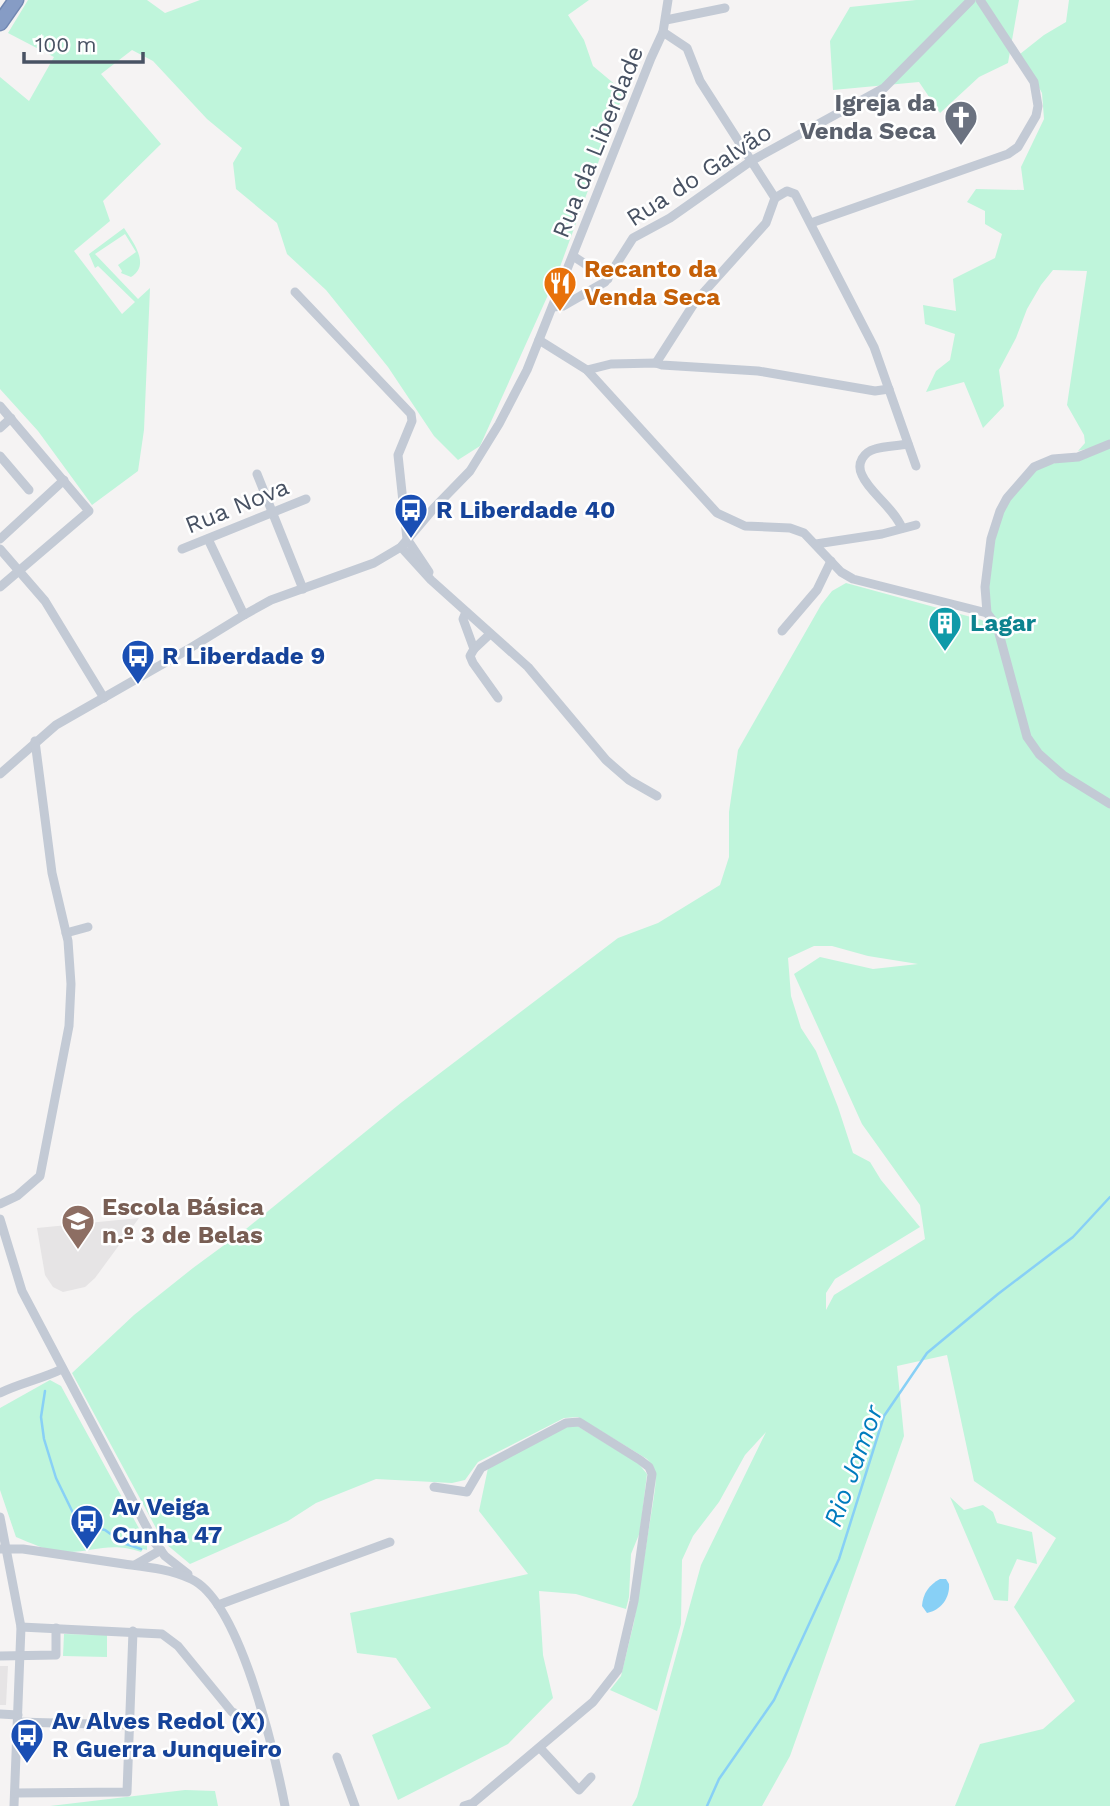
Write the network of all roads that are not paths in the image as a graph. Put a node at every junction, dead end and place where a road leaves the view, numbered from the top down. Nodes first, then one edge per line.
1 (16, 0) edge
2 (668, 0) edge
3 (971, 0) edge
4 (980, 0) edge
5 (725, 8) dead end
6 (666, 20) junction
7 (0, 23) edge
8 (663, 32) junction
9 (751, 161) junction
10 (775, 198) junction
11 (811, 223) junction
12 (572, 256) junction
13 (608, 279) junction
14 (295, 292) dead end
15 (553, 307) junction
16 (539, 340) junction
17 (656, 363) junction
18 (587, 370) junction
19 (889, 389) junction
20 (0, 405) edge
21 (11, 418) junction
22 (0, 428) edge
23 (908, 444) junction
24 (1110, 444) edge
25 (0, 456) edge
26 (916, 466) dead end
27 (257, 474) dead end
28 (64, 480) junction
29 (29, 490) dead end
30 (306, 499) dead end
31 (272, 512) junction
32 (916, 525) dead end
33 (902, 528) junction
34 (0, 539) edge
35 (208, 539) junction
36 (404, 543) junction
37 (816, 544) junction
38 (0, 549) edge
39 (182, 550) dead end
40 (831, 561) junction
41 (19, 570) junction
42 (0, 587) edge
43 (303, 589) junction
44 (466, 612) junction
45 (987, 613) junction
46 (244, 615) junction
47 (782, 631) dead end
48 (490, 634) junction
49 (474, 649) junction
50 (104, 698) junction
51 (498, 698) dead end
52 (35, 741) junction
53 (0, 774) edge
54 (657, 796) dead end
55 (1110, 804) edge
56 (88, 927) dead end
57 (66, 933) junction
58 (0, 1204) edge
59 (0, 1219) edge
60 (62, 1369) junction
61 (0, 1393) edge
62 (434, 1487) dead end
63 (0, 1517) edge
64 (390, 1542) dead end
65 (3, 1549) edge
66 (163, 1553) junction
67 (134, 1566) junction
68 (148, 1568) junction
69 (194, 1580) junction
70 (218, 1605) junction
71 (21, 1627) junction
72 (56, 1628) junction
73 (132, 1631) junction
74 (0, 1656) edge
75 (20, 1656) junction
76 (0, 1714) edge
77 (263, 1716) junction
78 (18, 1719) junction
79 (130, 1726) junction
80 (540, 1748) junction
81 (337, 1757) dead end
82 (591, 1777) dead end
83 (15, 1793) junction
84 (14, 1806) edge
85 (285, 1806) edge
86 (355, 1806) edge
87 (464, 1806) edge

1 - 7 highway
2 - 6 street, Rua da Liberdade
3 - 9 street, Rua do Galvão
4 - 11 street
5 - 6 street
6 - 8 street, Rua da Liberdade
8 - 9 street
8 - 12 street, Rua da Liberdade
9 - 10 street
9 - 13 street, Rua do Galvão
10 - 11 street
10 - 17 street
11 - 19 street
12 - 13 street
12 - 15 street, Rua da Liberdade
13 - 15 street, Rua do Galvão
14 - 36 street
15 - 16 street, Rua da Liberdade
16 - 18 street
16 - 36 street, Rua da Liberdade
17 - 18 street
17 - 19 street
18 - 37 street
19 - 23 street
20 - 21 street
21 - 22 street
21 - 28 street
23 - 26 street
23 - 33 street
24 - 45 street
25 - 29 street
27 - 31 street
28 - 34 street
28 - 41 street
30 - 31 street, Rua Nova
31 - 35 street, Rua Nova
31 - 43 street
32 - 33 street
33 - 37 street
35 - 39 street, Rua Nova
35 - 46 street
36 - 43 street, Rua da Liberdade
36 - 44 street
37 - 40 street
38 - 41 street
40 - 45 street
40 - 47 street
41 - 42 street
41 - 50 street
43 - 46 street, Rua da Liberdade
44 - 48 street
44 - 49 street
45 - 55 street
46 - 50 street, Rua da Liberdade
48 - 49 street
48 - 54 street
49 - 51 street
50 - 52 street, Rua da Liberdade
52 - 53 street, Rua da Liberdade
52 - 57 street
56 - 57 street
57 - 58 street
59 - 60 street
60 - 61 street
60 - 66 street
62 - 80 street
63 - 65 street
64 - 70 street
65 - 67 street
65 - 71 street
66 - 67 street
66 - 68 street
66 - 69 street
67 - 68 street
68 - 69 street
69 - 70 street
70 - 77 street
71 - 72 street
71 - 75 street
72 - 73 street
72 - 75 street
73 - 77 street
73 - 79 street
74 - 75 street
75 - 78 street
76 - 78 street
77 - 85 street
78 - 79 street
78 - 83 street
79 - 83 street
80 - 82 street
80 - 87 street
81 - 86 street
83 - 84 street

